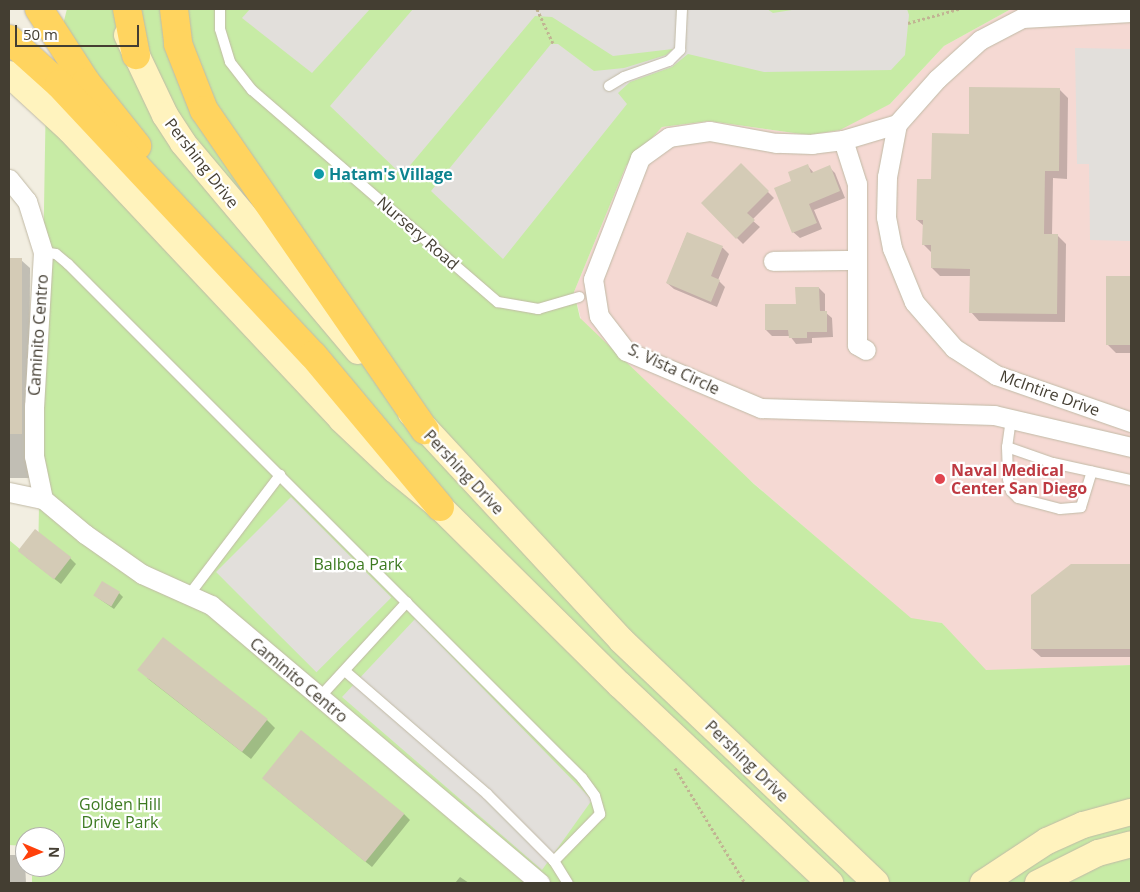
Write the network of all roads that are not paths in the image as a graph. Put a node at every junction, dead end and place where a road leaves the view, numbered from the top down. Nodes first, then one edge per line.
1 (39, 9) edge
2 (116, 9) edge
3 (127, 9) edge
4 (174, 9) edge
5 (220, 9) edge
6 (682, 9) edge
7 (1131, 12) edge
8 (1019, 13) edge
9 (9, 39) edge
10 (136, 55) junction
11 (9, 74) edge
12 (609, 86) dead end
13 (896, 124) junction
14 (844, 140) junction
15 (9, 179) edge
16 (43, 252) junction
17 (856, 260) junction
18 (773, 261) dead end
19 (579, 296) dead end
20 (274, 314) junction
21 (866, 350) dead end
22 (1011, 419) junction
23 (1131, 422) edge
24 (425, 430) junction
25 (1007, 447) junction
26 (1131, 447) edge
27 (1092, 472) junction
28 (280, 474) junction
29 (1131, 480) edge
30 (9, 492) edge
31 (43, 500) junction
32 (440, 507) junction
33 (189, 595) junction
34 (407, 602) junction
35 (345, 671) junction
36 (319, 698) junction
37 (1131, 812) edge
38 (1131, 844) edge
39 (554, 861) junction
40 (540, 883) edge
41 (568, 883) edge
42 (830, 883) edge
43 (876, 883) edge
44 (983, 883) edge
45 (1038, 883) edge

1 - 20 highway
2 - 10 main road, Pershing Drive
3 - 10 highway
4 - 24 highway
5 - 19 lane, Nursery Road
6 - 12 lane
7 - 8 street
8 - 13 street
9 - 20 highway
10 - 24 main road, Pershing Drive
11 - 32 main road, Pershing Drive
13 - 14 street, S. Vista Circle
13 - 23 street, McIntire Drive
14 - 17 street
14 - 22 street, S. Vista Circle
15 - 16 street, Caminito Centro
16 - 28 lane
16 - 31 street, Caminito Centro
17 - 18 street
17 - 21 street
20 - 32 highway
22 - 25 lane
22 - 26 street, S. Vista Circle
24 - 43 main road, Pershing Drive
25 - 27 lane
25 - 27 lane
27 - 29 lane
28 - 33 lane
28 - 34 lane
30 - 31 street, Caminito Centro
31 - 33 street, Caminito Centro
32 - 42 main road, Pershing Drive
33 - 36 street, Caminito Centro
34 - 35 lane
34 - 39 lane
35 - 36 lane
35 - 39 lane
36 - 40 street, Caminito Centro
37 - 44 main road
38 - 45 main road
39 - 41 lane

